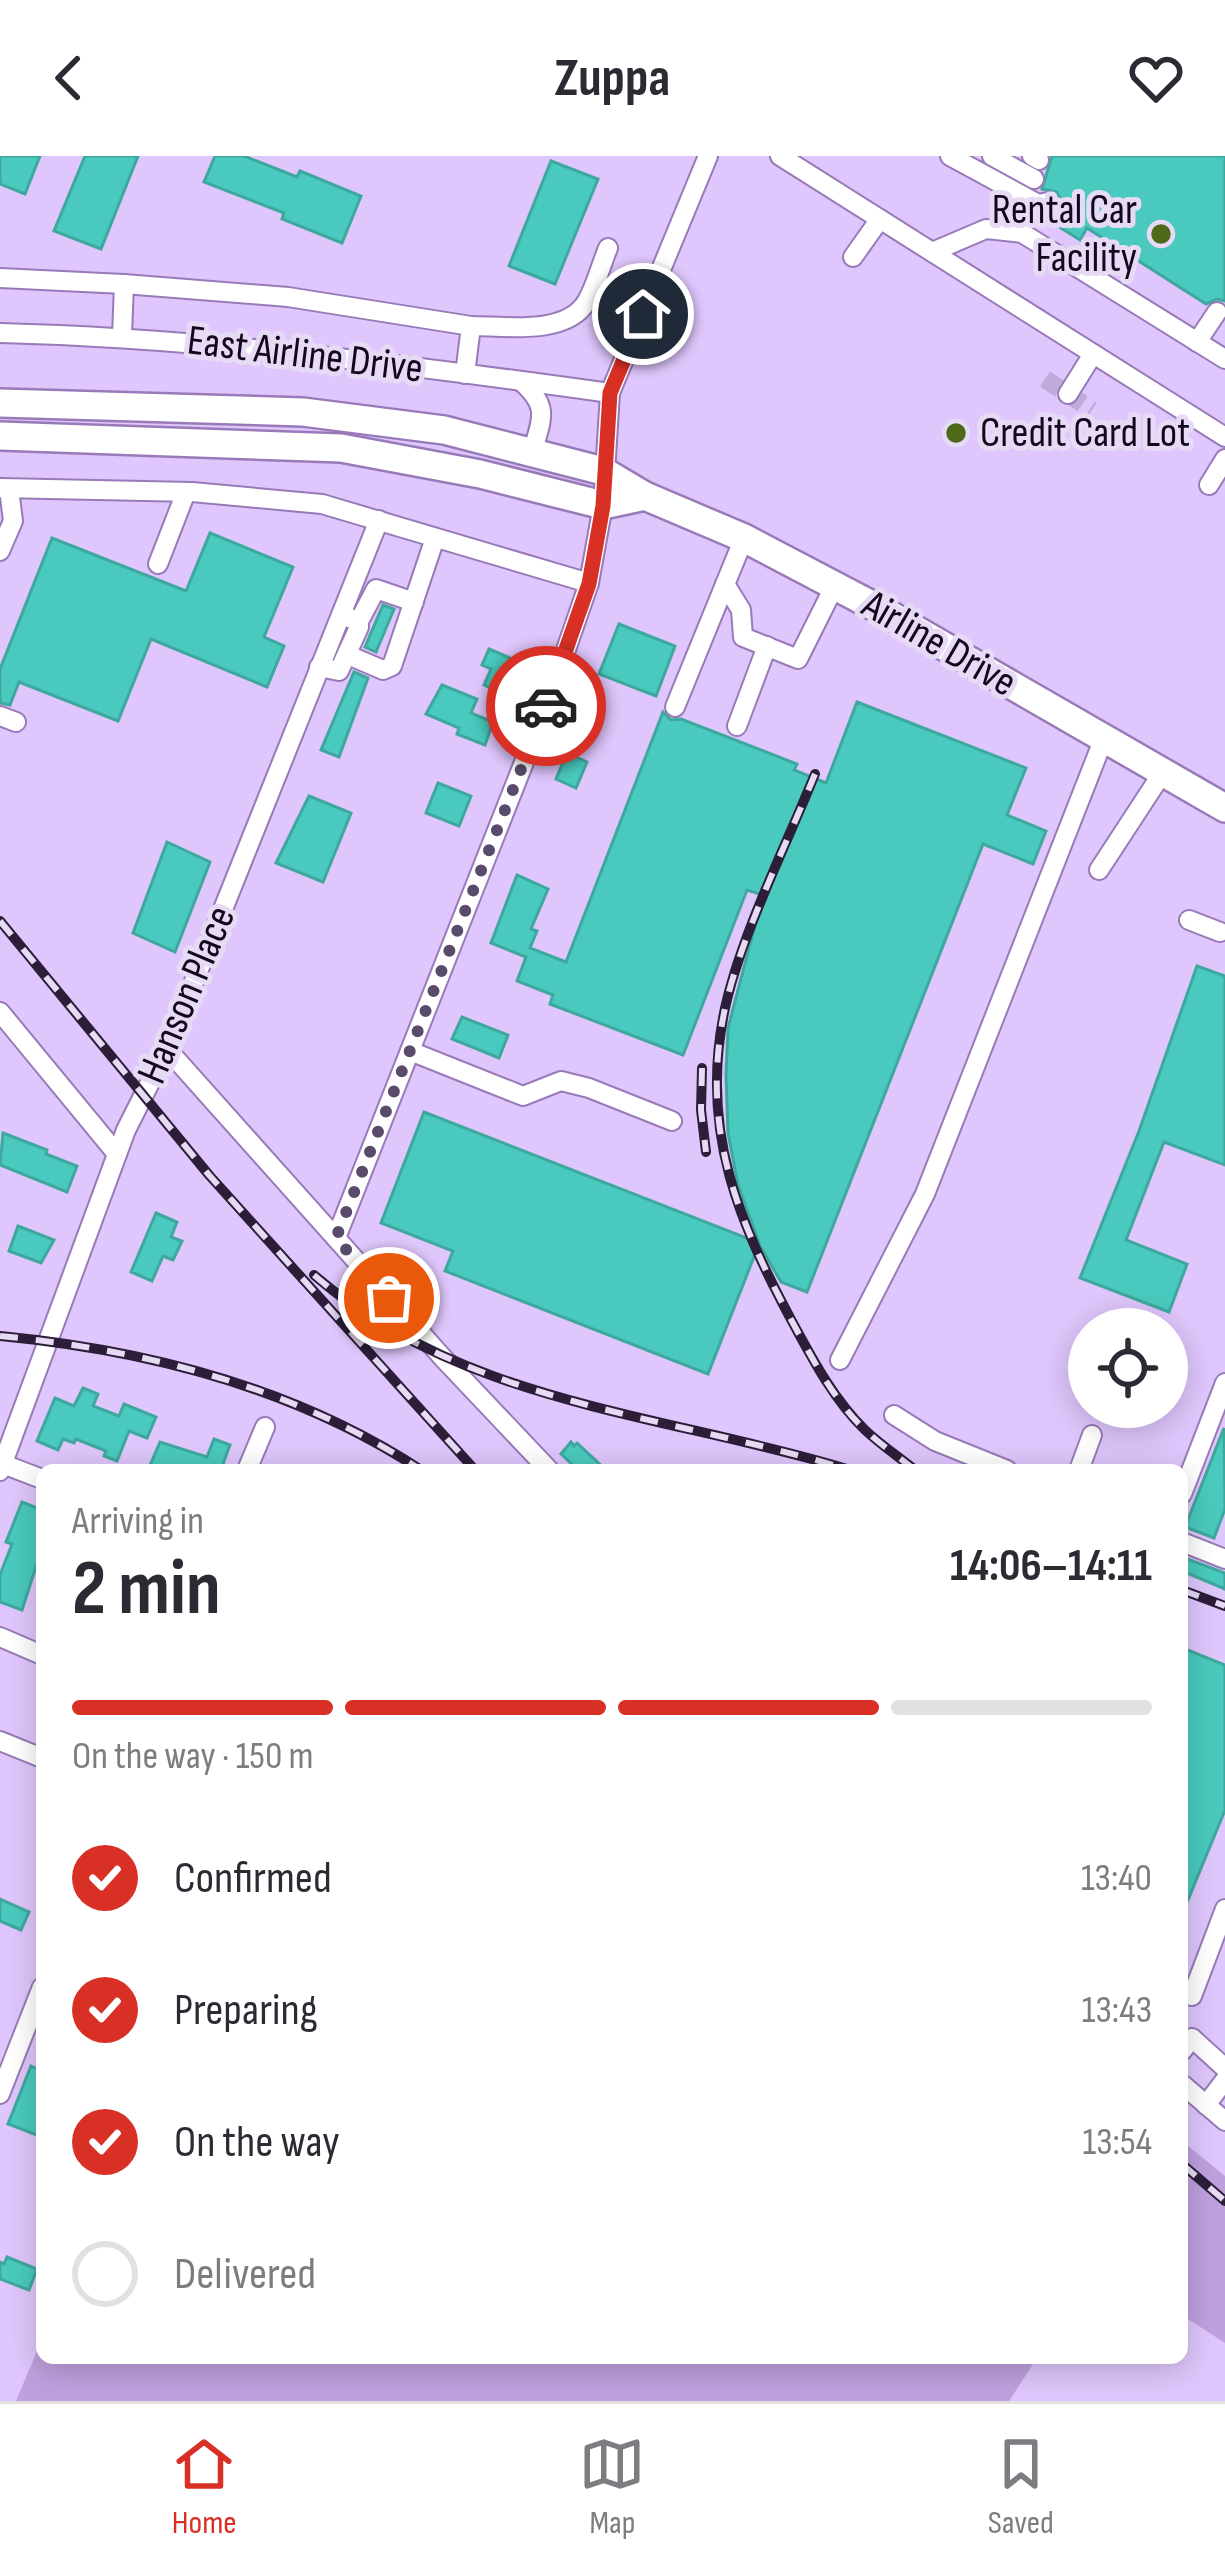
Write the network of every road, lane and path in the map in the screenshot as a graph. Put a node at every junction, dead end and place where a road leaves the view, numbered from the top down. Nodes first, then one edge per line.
1 (708, 156) edge
2 (781, 156) edge
3 (950, 156) edge
4 (992, 156) edge
5 (1035, 165) edge
6 (1048, 202) dead end
7 (880, 219) junction
8 (608, 248) dead end
9 (932, 252) junction
10 (853, 257) dead end
11 (0, 278) edge
12 (124, 284) junction
13 (1217, 312) dead end
14 (471, 326) junction
15 (0, 333) edge
16 (122, 336) junction
17 (1197, 342) junction
18 (1093, 353) junction
19 (1225, 359) edge
20 (465, 374) junction
21 (521, 381) junction
22 (610, 393) junction
23 (1068, 394) dead end
24 (0, 403) edge
25 (1222, 429) edge
26 (0, 436) edge
27 (532, 453) junction
28 (1225, 459) edge
29 (602, 471) junction
30 (1209, 484) dead end
31 (4, 489) edge
32 (186, 492) junction
33 (645, 496) junction
34 (603, 506) junction
35 (379, 520) junction
36 (435, 538) junction
37 (744, 538) junction
38 (0, 551) edge
39 (158, 564) dead end
40 (589, 584) junction
41 (725, 584) junction
42 (836, 585) junction
43 (414, 602) junction
44 (349, 619) junction
45 (767, 646) junction
46 (347, 655) junction
47 (319, 667) junction
48 (675, 707) dead end
49 (737, 726) dead end
50 (1105, 738) junction
51 (1162, 772) junction
52 (1225, 808) edge
53 (1099, 870) dead end
54 (1189, 920) dead end
55 (1223, 929) edge
56 (0, 1012) edge
57 (167, 1049) junction
58 (410, 1052) junction
59 (672, 1121) dead end
60 (117, 1154) junction
61 (336, 1238) junction
62 (840, 1360) dead end
63 (1225, 1382) edge
64 (894, 1415) dead end
65 (265, 1427) dead end
66 (1093, 1435) dead end
67 (250, 1464) edge
68 (543, 1464) edge
69 (992, 1464) edge
70 (1081, 1464) edge
71 (2, 1467) edge
72 (36, 1476) edge
73 (1188, 1478) edge
74 (1225, 1534) edge
75 (1188, 1544) edge
76 (1221, 1557) edge
77 (0, 1637) edge
78 (36, 1652) edge
79 (0, 1741) edge
80 (36, 1756) edge
81 (1225, 1909) edge
82 (1188, 1990) edge
83 (36, 2002) edge
84 (1188, 2046) edge
85 (1225, 2068) edge
86 (1225, 2080) edge
87 (1188, 2089) edge
88 (0, 2094) edge
89 (1206, 2105) junction
90 (1225, 2121) edge

1 - 22 street
2 - 7 street
3 - 6 street
4 - 5 street
7 - 9 street
7 - 10 street
8 - 14 street
9 - 17 street
9 - 18 street
11 - 12 street
12 - 14 street
12 - 16 street
13 - 17 street
14 - 20 street
15 - 16 street, East Airline Drive
16 - 20 street, East Airline Drive
17 - 19 street
18 - 23 street
18 - 25 street
20 - 21 street, East Airline Drive
21 - 22 street, East Airline Drive
21 - 27 street
22 - 29 street
24 - 27 highway, Airline Drive
26 - 34 highway
27 - 29 highway, Airline Drive
28 - 30 street
29 - 33 highway, Airline Drive
29 - 34 street
31 - 32 street
31 - 38 street
32 - 35 street
32 - 39 street
33 - 34 highway
33 - 37 highway, Airline Drive
34 - 40 street
35 - 36 street
35 - 44 street, Hanson Place
36 - 40 street
36 - 43 street
37 - 41 street
37 - 42 highway, Airline Drive
40 - 58 street
41 - 45 street
41 - 48 street
42 - 45 street
42 - 50 highway, Airline Drive
43 - 44 street
43 - 46 street
44 - 46 street
44 - 47 street, Hanson Place
45 - 49 street
46 - 47 street
47 - 57 street, Hanson Place
50 - 51 highway, Airline Drive
50 - 62 street
51 - 52 highway, Airline Drive
51 - 53 street
54 - 55 street
56 - 60 street
57 - 60 street, Hanson Place
57 - 61 street
58 - 59 street
58 - 61 street
60 - 71 street, Hanson Place
61 - 68 street
63 - 73 street
64 - 69 street
65 - 67 street
66 - 70 street
71 - 72 street
74 - 76 street
75 - 76 street
77 - 78 street
79 - 80 street
81 - 82 street
83 - 88 street
84 - 85 street
86 - 89 street
87 - 89 street
89 - 90 street

